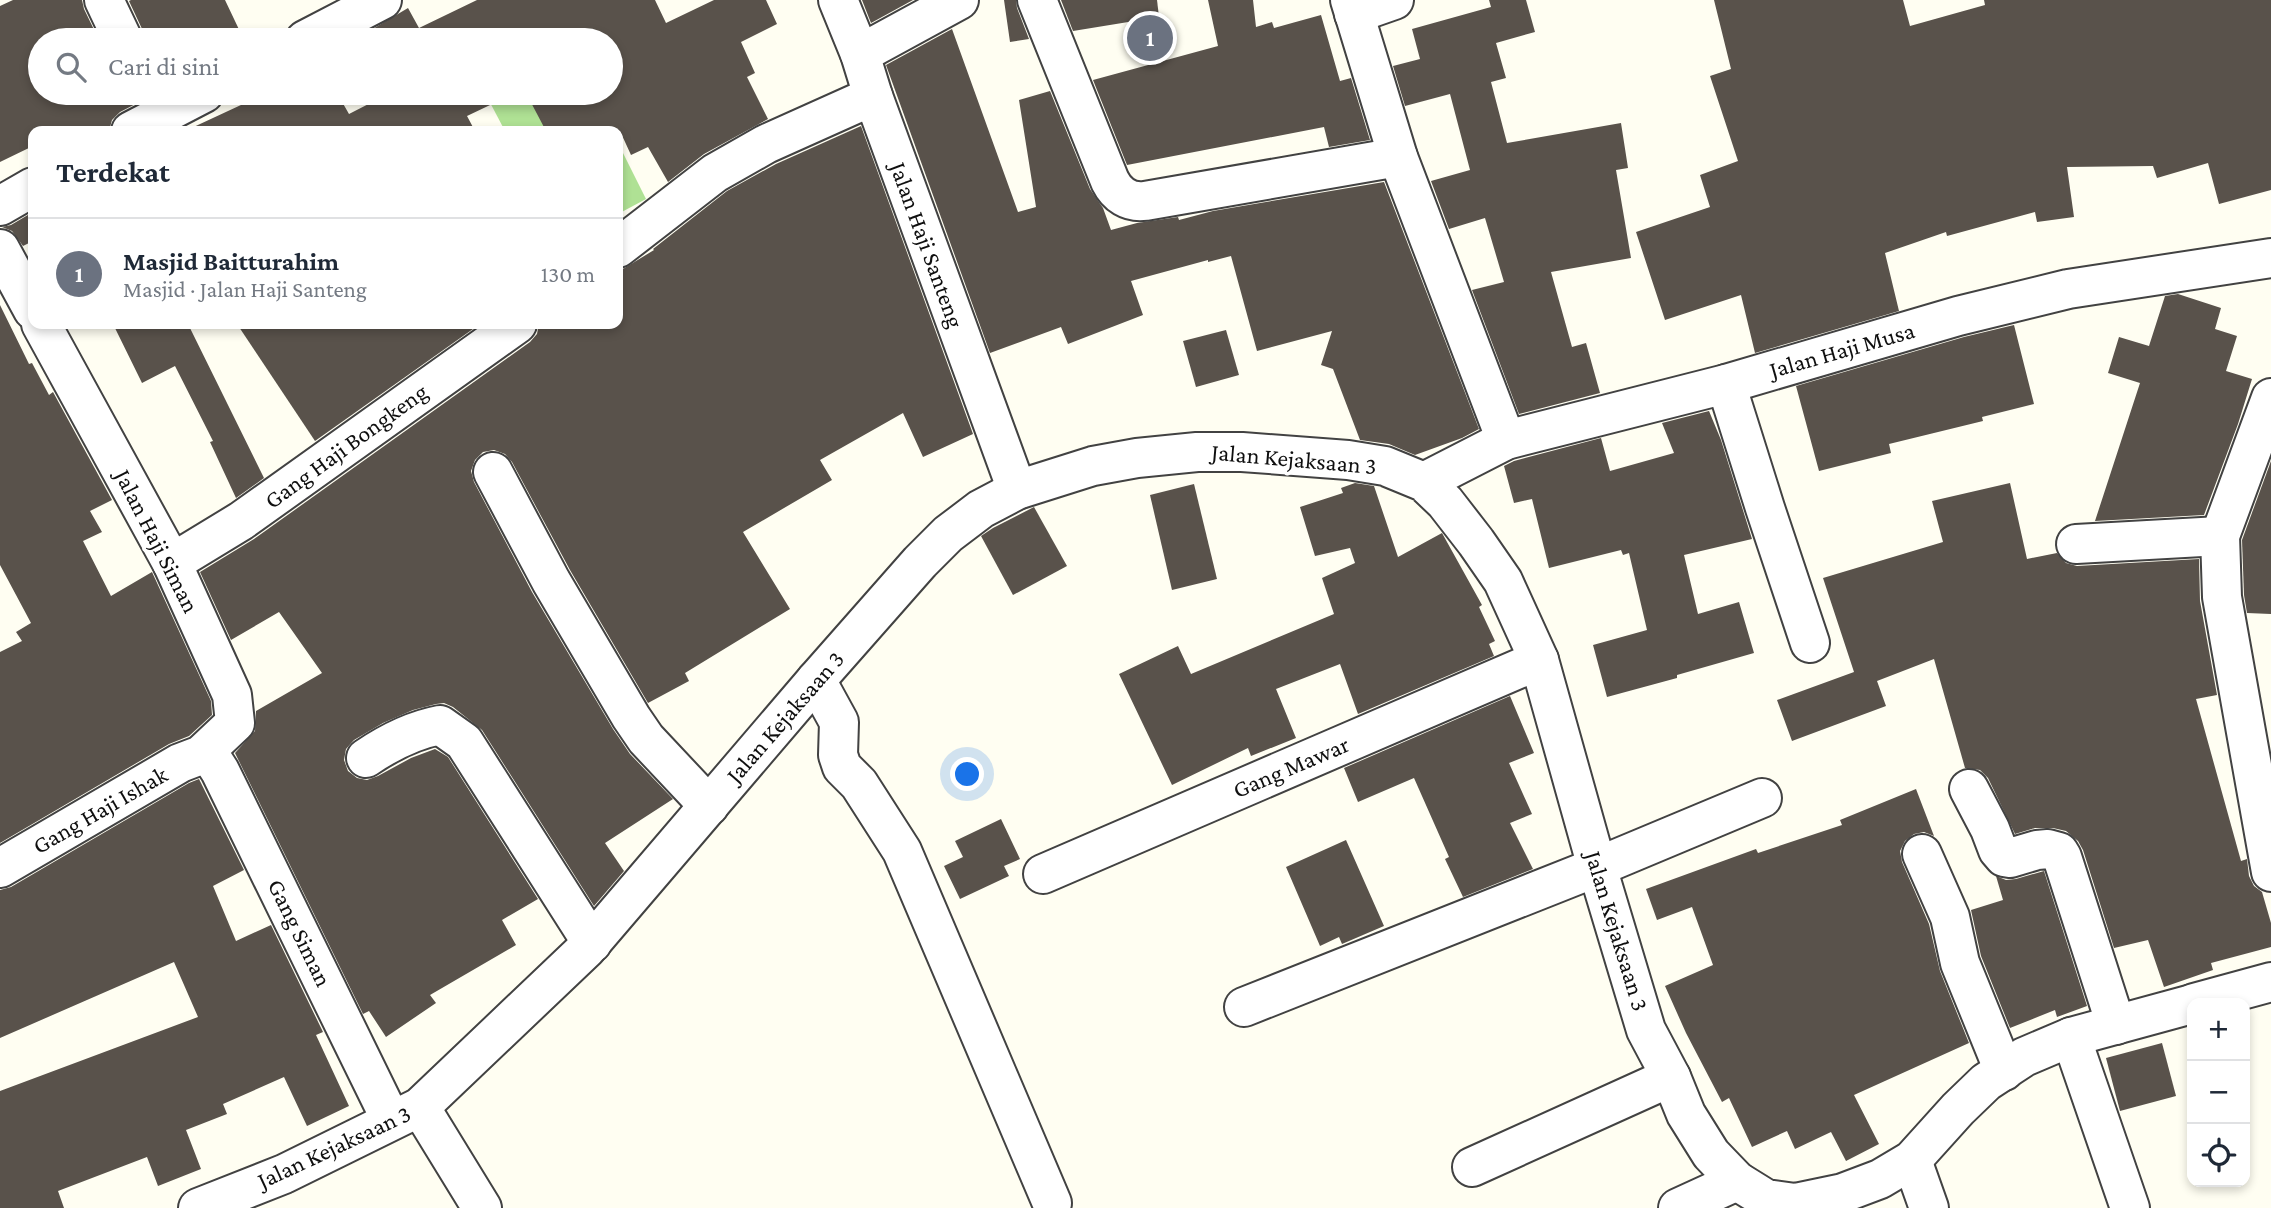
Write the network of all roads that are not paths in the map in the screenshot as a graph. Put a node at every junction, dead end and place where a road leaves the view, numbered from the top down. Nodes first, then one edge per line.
1 (104, 0) edge
2 (382, 0) edge
3 (838, 0) edge
4 (959, 0) edge
5 (1037, 0) edge
6 (1394, 0) edge
7 (1352, 7) edge
8 (117, 28) edge
9 (328, 28) edge
10 (860, 54) junction
11 (873, 96) junction
12 (171, 105) edge
13 (146, 114) edge
14 (1398, 157) junction
15 (28, 190) edge
16 (0, 206) edge
17 (623, 244) edge
18 (0, 249) edge
19 (2271, 258) edge
20 (28, 301) edge
21 (44, 329) edge
22 (510, 329) edge
23 (1726, 384) junction
24 (2271, 398) edge
25 (1506, 440) junction
26 (492, 471) dead end
27 (1424, 482) junction
28 (1017, 491) junction
29 (2220, 536) junction
30 (2076, 544) dead end
31 (172, 563) junction
32 (1810, 643) dead end
33 (1539, 660) junction
34 (816, 680) junction
35 (201, 755) junction
36 (366, 758) dead end
37 (1969, 789) dead end
38 (1762, 798) dead end
39 (709, 806) junction
40 (1922, 854) dead end
41 (1597, 867) junction
42 (0, 868) edge
43 (2271, 872) edge
44 (1043, 874) dead end
45 (592, 943) junction
46 (2271, 982) edge
47 (2214, 998) edge
48 (2187, 1006) edge
49 (1244, 1007) dead end
50 (2116, 1025) junction
51 (2071, 1037) junction
52 (2004, 1071) junction
53 (1671, 1077) junction
54 (406, 1114) junction
55 (1912, 1160) junction
56 (1472, 1167) dead end
57 (1751, 1196) edge
58 (1052, 1203) dead end
59 (198, 1208) edge
60 (482, 1208) edge
61 (1678, 1208) edge
62 (1929, 1208) edge
63 (2130, 1208) edge

1 - 8 street
2 - 9 street
3 - 10 street, Jalan Haji Santeng
4 - 10 street
5 - 14 street
6 - 7 street
7 - 14 street
10 - 11 street, Jalan Haji Santeng
11 - 17 street
11 - 28 street, Jalan Haji Santeng
12 - 13 street
14 - 25 street
15 - 16 street
18 - 20 street
19 - 23 street, Jalan Haji Musa
21 - 31 street, Jalan Haji Siman
22 - 31 street, Gang Haji Bongkeng
23 - 25 street, Jalan Haji Musa
23 - 32 street
24 - 29 street
25 - 27 street, Jalan Haji Musa
26 - 39 street
27 - 28 street, Jalan Kejaksaan 3
27 - 33 street, Jalan Kejaksaan 3
28 - 34 street, Jalan Kejaksaan 3
29 - 30 street
29 - 43 street
31 - 35 street, Jalan Haji Siman
33 - 41 street, Jalan Kejaksaan 3
33 - 44 street, Gang Mawar
34 - 39 street, Jalan Kejaksaan 3
34 - 58 street
35 - 42 street, Gang Haji Ishak
35 - 54 street, Gang Siman
36 - 45 street
37 - 50 street
38 - 41 street
39 - 45 street, Jalan Kejaksaan 3
40 - 52 street
41 - 49 street
41 - 53 street, Jalan Kejaksaan 3
45 - 54 street, Jalan Kejaksaan 3
46 - 47 street
48 - 50 street
50 - 51 street
51 - 52 street
51 - 63 street
52 - 55 street
53 - 56 street
53 - 57 street, Jalan Kejaksaan 3
54 - 59 street, Jalan Kejaksaan 3
54 - 60 street, Gang Siman
55 - 57 street
55 - 62 street
57 - 61 street

